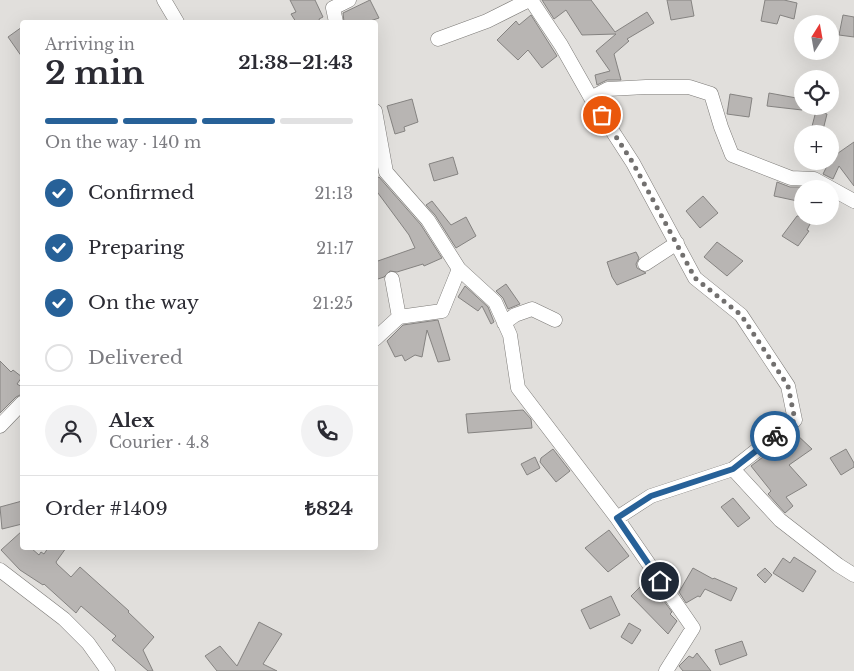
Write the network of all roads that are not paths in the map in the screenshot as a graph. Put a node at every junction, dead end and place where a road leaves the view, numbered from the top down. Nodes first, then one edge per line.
1 (164, 0) edge
2 (349, 0) edge
3 (530, 0) edge
4 (330, 4) edge
5 (176, 20) edge
6 (335, 20) edge
7 (438, 39) dead end
8 (591, 98) junction
9 (378, 142) edge
10 (381, 174) edge
11 (854, 201) edge
12 (677, 243) junction
13 (645, 264) dead end
14 (459, 269) junction
15 (392, 279) dead end
16 (399, 317) junction
17 (555, 320) dead end
18 (504, 323) junction
19 (378, 336) edge
20 (20, 405) edge
21 (0, 426) edge
22 (733, 469) junction
23 (617, 518) junction
24 (0, 570) edge
25 (854, 575) edge
26 (108, 671) edge
27 (666, 671) edge

1 - 5 street
2 - 4 street
3 - 7 street
3 - 8 street
4 - 6 street
8 - 11 street
8 - 12 street
9 - 10 street
10 - 14 street
12 - 13 street
12 - 22 street
14 - 16 street
14 - 18 street
15 - 16 street
16 - 19 street
17 - 18 street
18 - 23 street
20 - 21 street
22 - 23 street
22 - 25 street
23 - 27 street
24 - 26 street

